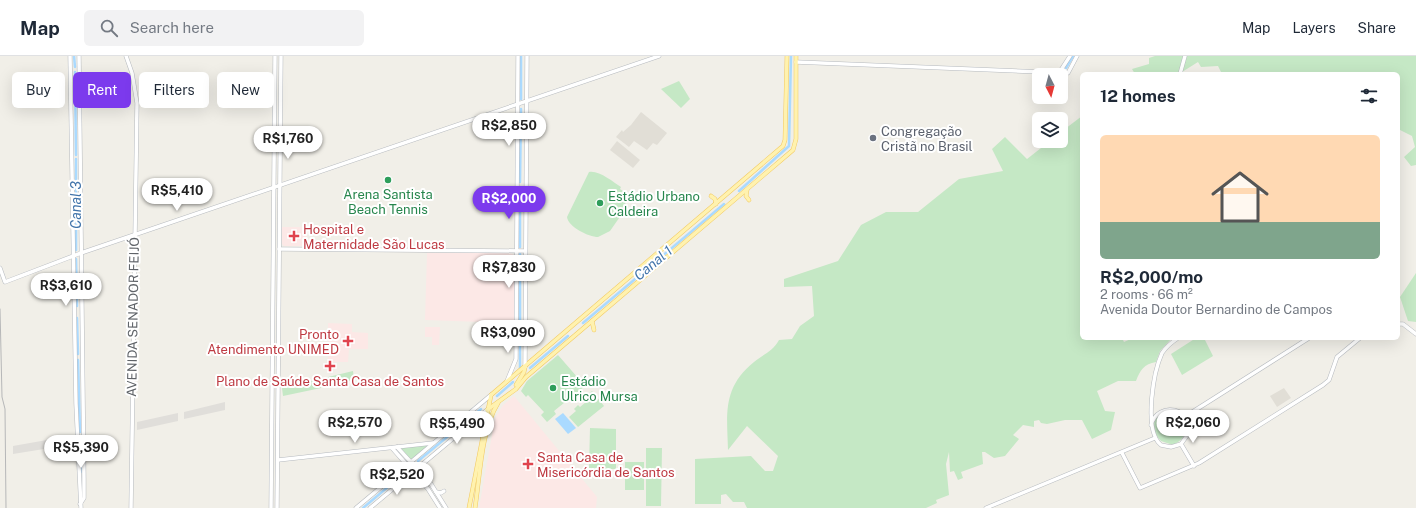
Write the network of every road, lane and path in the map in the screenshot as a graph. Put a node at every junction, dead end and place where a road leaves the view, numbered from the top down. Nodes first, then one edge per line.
1 (70, 56) edge
2 (79, 56) edge
3 (126, 56) edge
4 (275, 56) edge
5 (281, 56) edge
6 (518, 56) edge
7 (527, 56) edge
8 (659, 56) edge
9 (787, 56) edge
10 (796, 56) edge
11 (1070, 56) edge
12 (1077, 56) edge
13 (1185, 56) edge
14 (796, 62) junction
15 (1063, 68) edge
16 (79, 69) junction
17 (70, 70) junction
18 (1032, 72) edge
19 (1181, 72) edge
20 (1068, 73) edge
21 (527, 102) junction
22 (518, 106) junction
23 (277, 188) junction
24 (747, 190) junction
25 (729, 194) junction
26 (711, 196) dead end
27 (724, 197) junction
28 (738, 197) junction
29 (749, 200) dead end
30 (732, 202) junction
31 (715, 205) junction
32 (134, 234) junction
33 (279, 248) junction
34 (517, 251) junction
35 (525, 251) junction
36 (81, 253) junction
37 (72, 256) junction
38 (0, 268) edge
39 (273, 318) junction
40 (279, 318) junction
41 (592, 321) junction
42 (576, 322) junction
43 (1400, 324) edge
44 (568, 329) junction
45 (583, 329) junction
46 (594, 330) dead end
47 (1416, 334) edge
48 (575, 336) junction
49 (1176, 340) edge
50 (1305, 340) edge
51 (1358, 340) edge
52 (525, 367) junction
53 (511, 378) junction
54 (507, 382) junction
55 (516, 386) junction
56 (510, 392) junction
57 (493, 394) junction
58 (500, 401) junction
59 (480, 404) junction
60 (1152, 408) junction
61 (485, 411) junction
62 (1160, 411) junction
63 (1186, 416) junction
64 (471, 423) junction
65 (484, 425) junction
66 (1151, 425) junction
67 (84, 432) junction
68 (76, 434) junction
69 (1155, 438) junction
70 (77, 442) junction
71 (84, 442) junction
72 (434, 443) junction
73 (1181, 444) junction
74 (397, 447) junction
75 (392, 448) junction
76 (1122, 453) junction
77 (278, 460) junction
78 (412, 462) junction
79 (408, 465) junction
80 (1194, 466) junction
81 (417, 468) junction
82 (414, 471) junction
83 (78, 472) junction
84 (84, 472) junction
85 (78, 478) junction
86 (84, 478) junction
87 (435, 490) junction
88 (444, 491) dead end
89 (80, 504) edge
90 (131, 508) edge
91 (271, 508) edge
92 (277, 508) edge
93 (356, 508) edge
94 (370, 508) edge
95 (440, 508) edge
96 (446, 508) edge
97 (469, 508) edge
98 (475, 508) edge
99 (986, 508) edge

1 - 17 main road
2 - 16 main road
3 - 32 main road, AVENIDA SENADOR FEIJÓ
4 - 23 main road
5 - 23 main road
6 - 22 main road
7 - 21 main road
8 - 21 main road
9 - 25 main road
10 - 14 main road
11 - 15 main road
12 - 20 main road
13 - 19 main road
14 - 18 main road
14 - 24 main road
16 - 17 main road
16 - 36 main road
17 - 37 main road
21 - 22 main road
21 - 35 main road
22 - 23 main road
22 - 34 main road
23 - 32 main road
23 - 33 main road
23 - 39 main road
24 - 28 main road
24 - 29 main road
25 - 27 main road
25 - 28 main road
26 - 31 main road
27 - 30 main road
27 - 31 main road
28 - 30 main road
30 - 41 main road
31 - 42 main road
32 - 36 main road
32 - 90 main road, AVENIDA SENADOR FEIJÓ
33 - 34 main road
33 - 40 main road
34 - 35 main road
34 - 54 main road
35 - 52 main road
36 - 37 main road
36 - 67 main road
37 - 38 main road
37 - 68 main road
39 - 40 main road
39 - 91 main road
40 - 77 main road
41 - 45 main road
41 - 46 main road
42 - 44 main road
42 - 45 main road
43 - 47 main road
44 - 48 main road
44 - 52 main road
45 - 48 main road
48 - 56 main road
49 - 60 main road
50 - 63 main road
51 - 80 main road
52 - 53 main road
52 - 55 main road
53 - 54 main road
53 - 55 main road
54 - 57 main road
55 - 56 main road
56 - 58 main road
57 - 58 main road
57 - 59 main road
57 - 61 main road
58 - 61 main road
58 - 98 main road
59 - 61 main road
59 - 72 main road
60 - 62 main road
60 - 66 main road
61 - 64 main road
61 - 65 main road
62 - 63 main road
62 - 66 main road
63 - 73 main road
64 - 65 main road
64 - 81 main road
65 - 97 main road
66 - 69 main road
67 - 68 main road
67 - 71 main road
68 - 70 main road
69 - 73 main road
69 - 76 main road
70 - 71 main road
70 - 83 main road
71 - 84 main road
72 - 74 main road
72 - 78 main road
73 - 80 main road
74 - 75 main road
74 - 78 main road
75 - 77 main road
75 - 79 main road
76 - 80 main road
76 - 99 main road
77 - 92 main road
78 - 79 main road
78 - 81 main road
79 - 82 main road
79 - 93 main road
81 - 82 main road
81 - 87 main road
82 - 94 main road
82 - 95 main road
83 - 84 main road
83 - 85 main road
84 - 86 main road
85 - 86 main road
85 - 89 main road
86 - 89 main road
87 - 88 main road
87 - 96 main road

